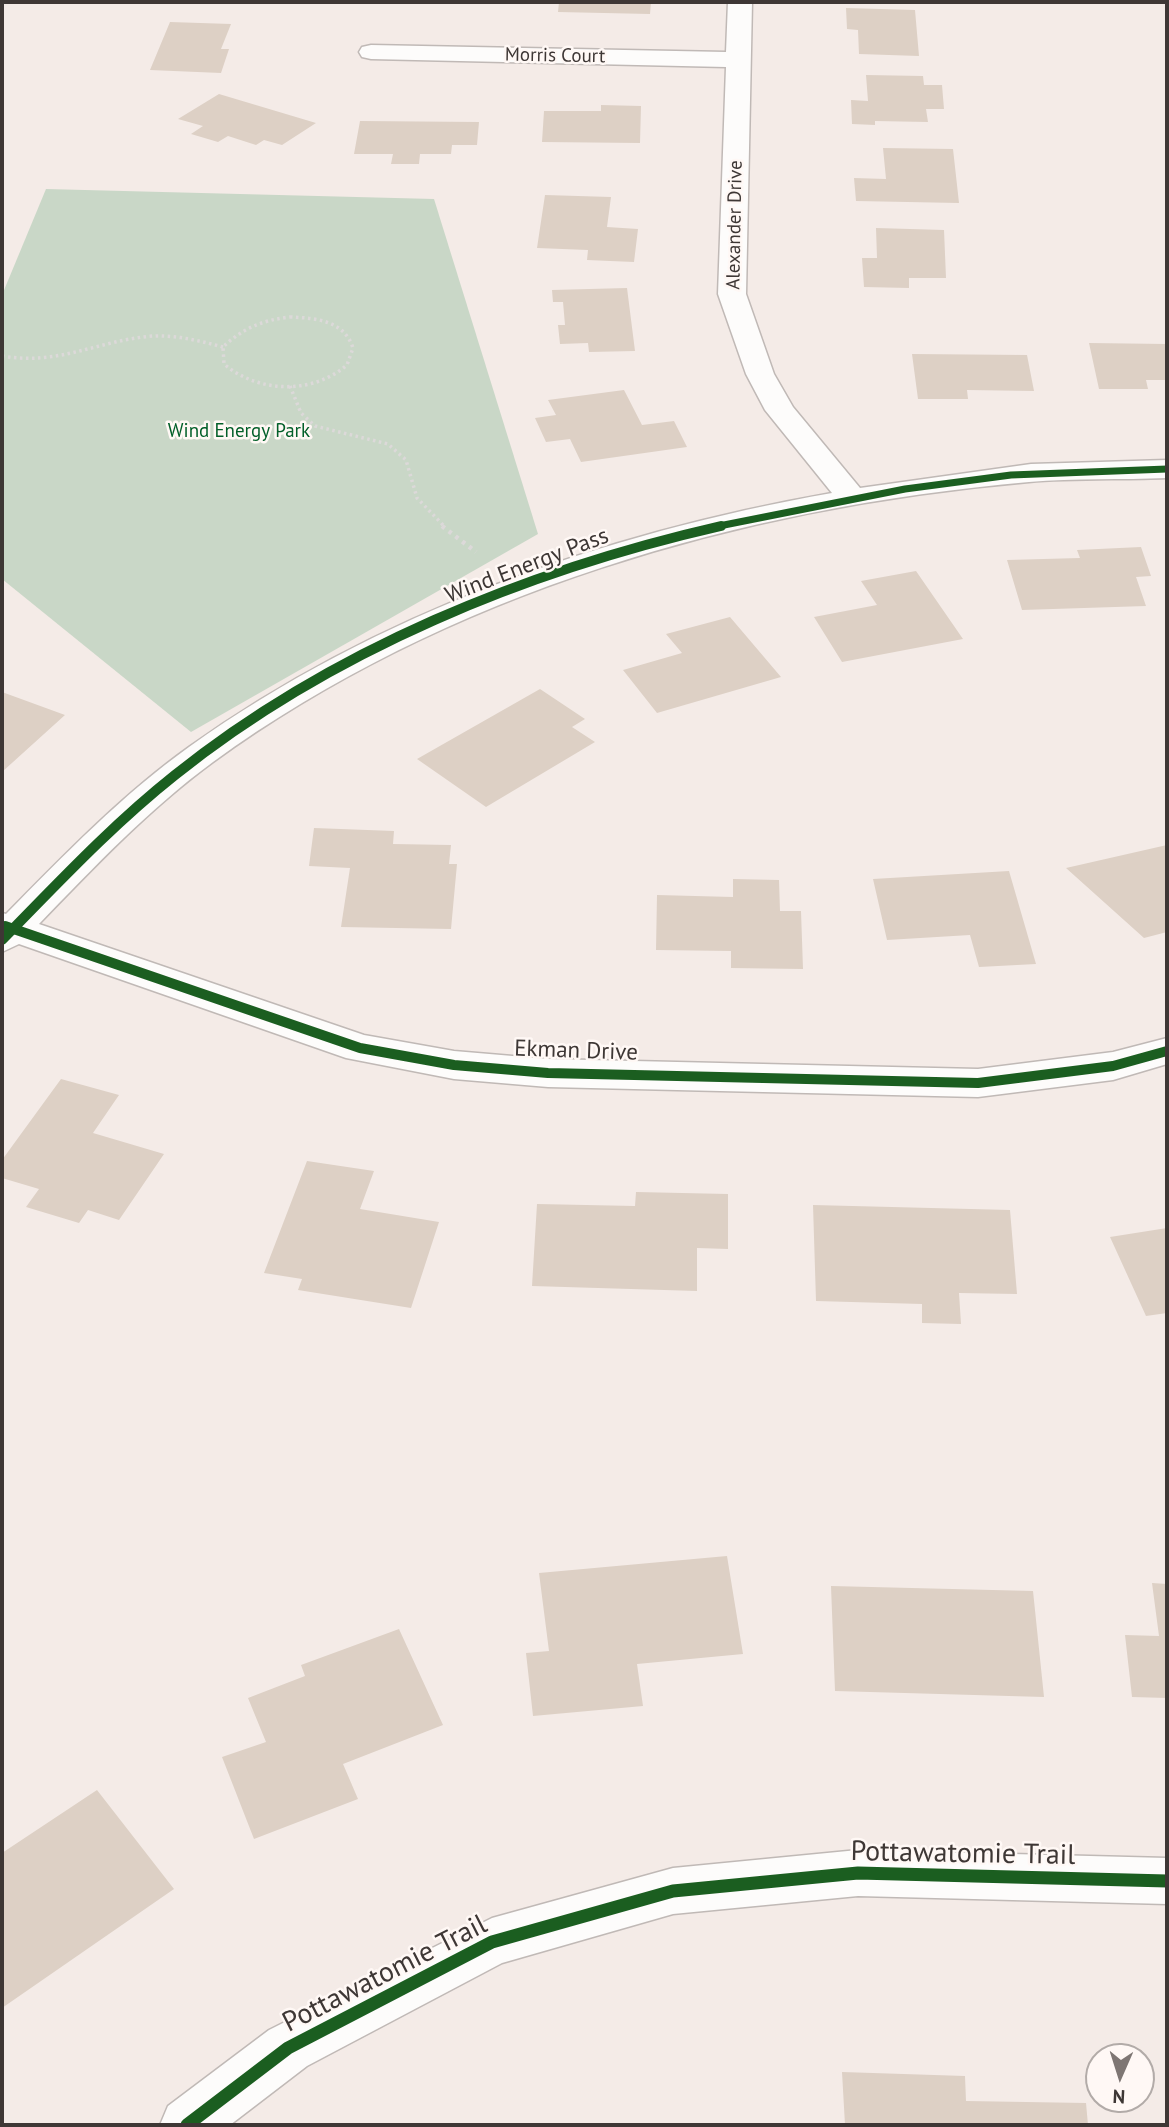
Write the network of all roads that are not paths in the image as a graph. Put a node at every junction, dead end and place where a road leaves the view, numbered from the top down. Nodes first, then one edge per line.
1 (740, 2) edge
2 (371, 52) dead end
3 (739, 60) junction
4 (1167, 469) edge
5 (851, 496) junction
6 (5, 931) edge
7 (1167, 1051) edge
8 (1167, 1881) edge
9 (187, 2125) edge

1 - 3 street, Alexander Drive
2 - 3 street, Morris Court
3 - 5 street, Alexander Drive
4 - 5 street, Wind Energy Pass
5 - 6 street, Wind Energy Pass
6 - 7 street, Ekman Drive
8 - 9 street, Pottawatomie Trail

